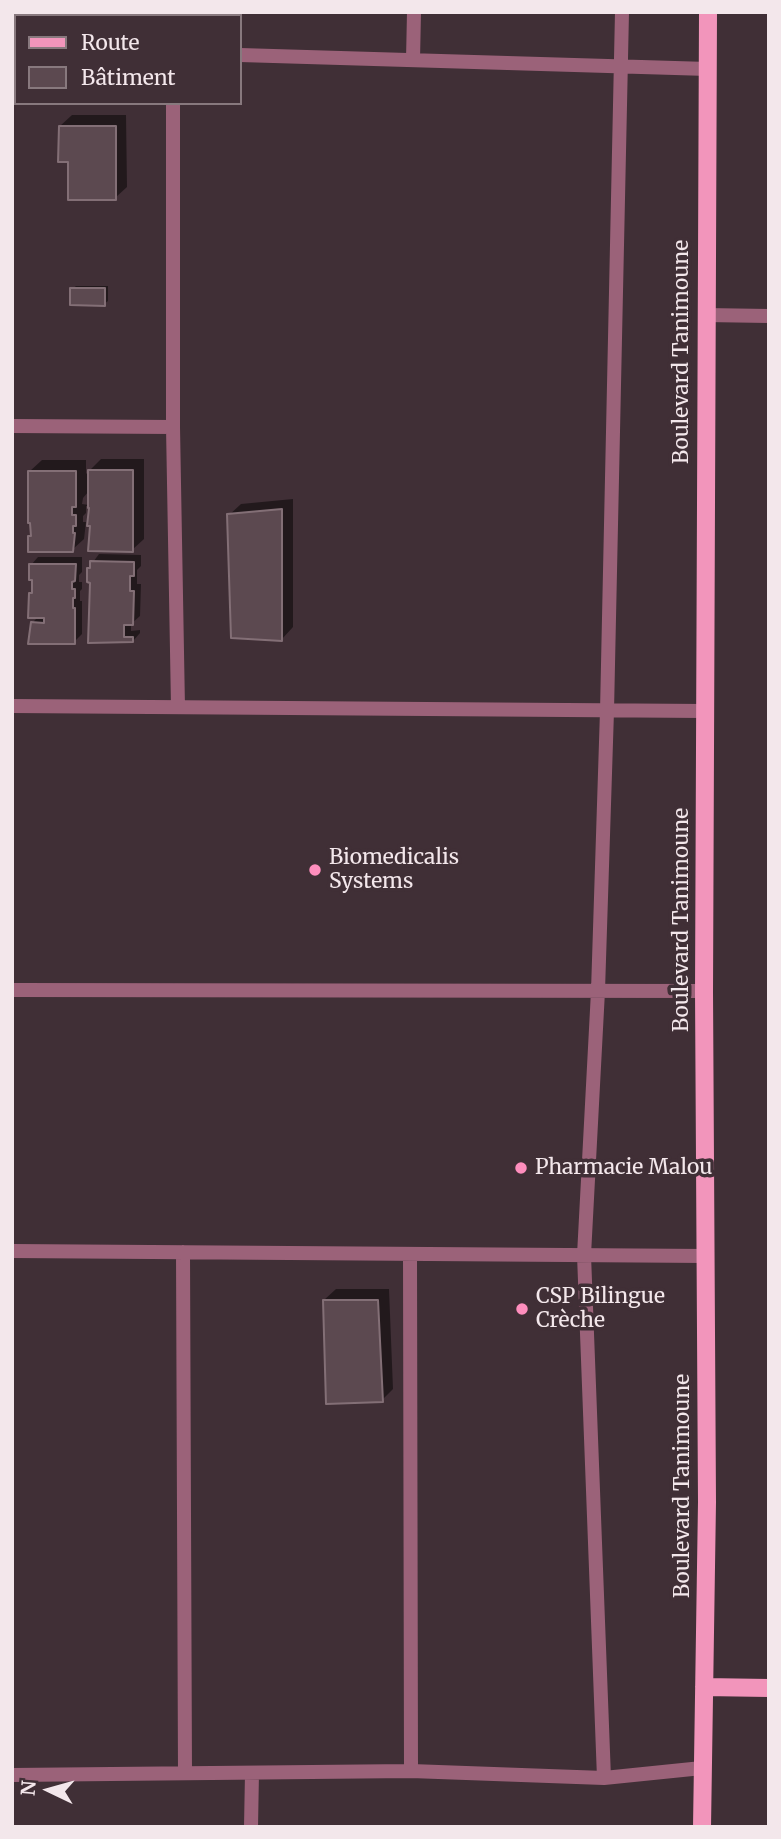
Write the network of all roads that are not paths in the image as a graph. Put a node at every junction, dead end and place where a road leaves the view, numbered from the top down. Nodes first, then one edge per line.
1 (414, 12) edge
2 (622, 12) edge
3 (708, 12) edge
4 (242, 55) edge
5 (414, 60) junction
6 (622, 66) junction
7 (708, 69) junction
8 (173, 105) edge
9 (705, 315) junction
10 (769, 316) edge
11 (12, 426) edge
12 (173, 427) junction
13 (12, 706) edge
14 (178, 707) junction
15 (607, 711) junction
16 (704, 711) junction
17 (12, 990) edge
18 (598, 991) junction
19 (704, 991) junction
20 (12, 1251) edge
21 (183, 1252) junction
22 (410, 1254) junction
23 (584, 1255) junction
24 (706, 1256) junction
25 (704, 1687) junction
26 (769, 1688) edge
27 (702, 1768) junction
28 (411, 1771) junction
29 (185, 1773) junction
30 (252, 1773) junction
31 (12, 1775) edge
32 (604, 1778) junction
33 (251, 1827) edge
34 (702, 1827) edge

1 - 5 street
2 - 6 street
3 - 7 main road, Boulevard Tanimoune
4 - 5 street
5 - 6 street
6 - 7 street
6 - 15 street
7 - 9 main road, Boulevard Tanimoune
8 - 12 street
9 - 10 street
9 - 16 main road, Boulevard Tanimoune
11 - 12 street
12 - 14 street
13 - 14 street
14 - 15 street
15 - 16 street
15 - 18 street
16 - 19 main road, Boulevard Tanimoune
17 - 18 street
18 - 19 street
18 - 23 street
19 - 24 main road, Boulevard Tanimoune
20 - 21 street
21 - 22 street
21 - 29 street
22 - 23 street
22 - 28 street
23 - 24 street
23 - 32 street
24 - 25 main road, Boulevard Tanimoune
25 - 26 main road
25 - 27 main road, Boulevard Tanimoune
27 - 32 street
27 - 34 main road, Boulevard Tanimoune
28 - 30 street
28 - 32 street
29 - 30 street
29 - 31 street
30 - 33 street

